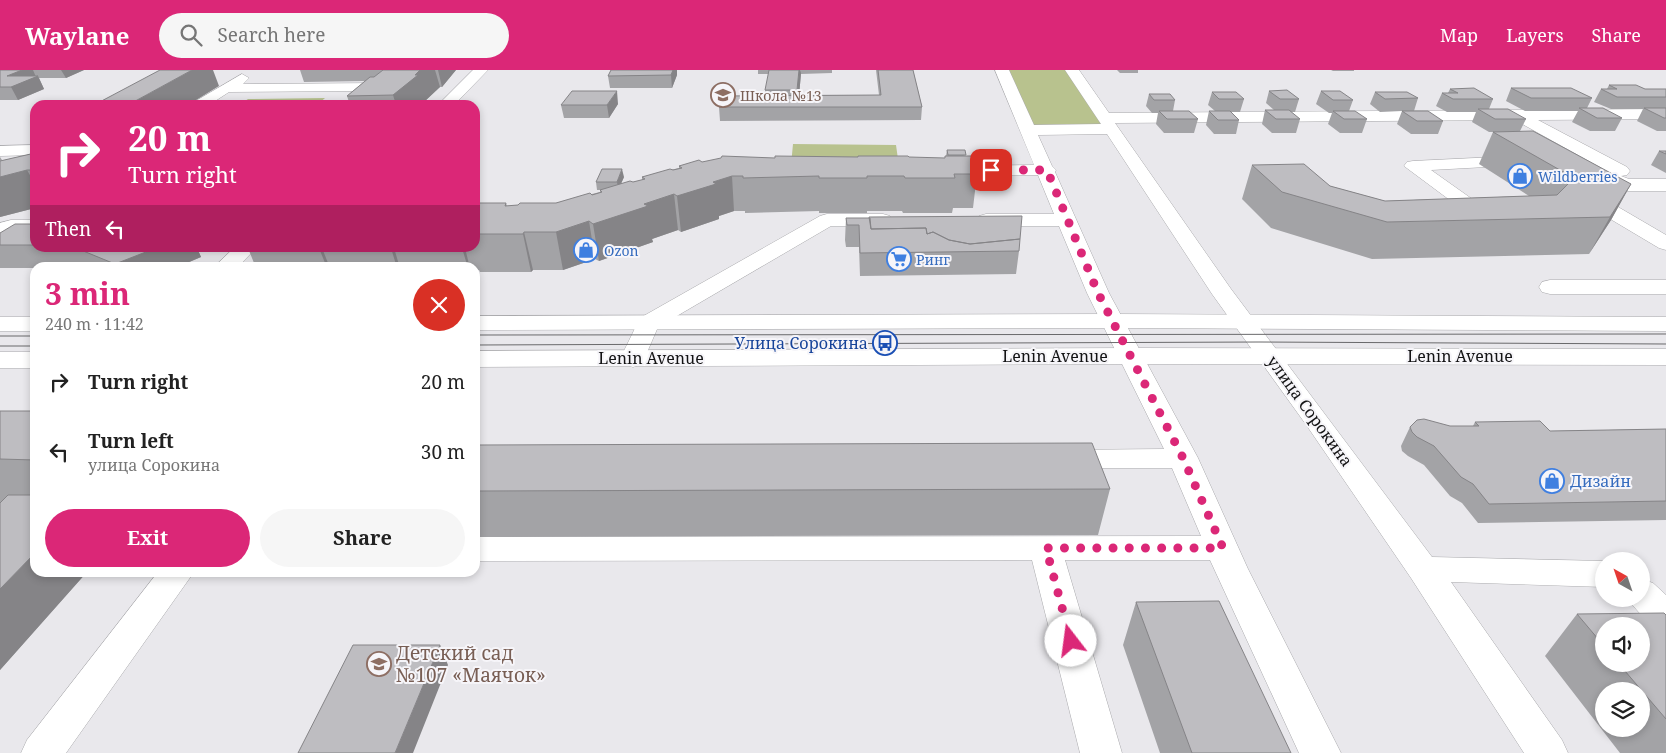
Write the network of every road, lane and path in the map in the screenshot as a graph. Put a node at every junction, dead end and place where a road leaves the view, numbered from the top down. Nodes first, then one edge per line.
1 (255, 70) edge
2 (482, 70) edge
3 (1002, 70) edge
4 (1072, 70) edge
5 (227, 88) junction
6 (207, 100) edge
7 (363, 100) edge
8 (451, 100) edge
9 (1517, 114) junction
10 (1666, 114) edge
11 (1108, 124) junction
12 (1029, 130) junction
13 (30, 150) edge
14 (0, 151) edge
15 (30, 158) edge
16 (1532, 162) edge
17 (1566, 163) edge
18 (14, 168) edge
19 (1047, 170) junction
20 (921, 171) edge
21 (1567, 185) edge
22 (1647, 185) junction
23 (1666, 185) edge
24 (1666, 197) edge
25 (904, 220) edge
26 (962, 220) edge
27 (1068, 220) junction
28 (1493, 222) edge
29 (30, 226) edge
30 (0, 230) edge
31 (1666, 244) edge
32 (242, 252) edge
33 (231, 262) edge
34 (1550, 287) dead end
35 (1666, 287) edge
36 (1113, 322) junction
37 (1244, 322) junction
38 (480, 323) edge
39 (648, 323) junction
40 (0, 324) edge
41 (30, 324) edge
42 (1666, 324) edge
43 (1131, 356) junction
44 (1269, 356) junction
45 (1666, 357) edge
46 (633, 358) junction
47 (480, 359) edge
48 (0, 360) edge
49 (30, 360) edge
50 (1183, 458) junction
51 (1033, 459) edge
52 (1046, 548) junction
53 (1223, 548) junction
54 (480, 549) edge
55 (1422, 569) junction
56 (1595, 574) edge
57 (173, 577) edge
58 (1650, 601) edge
59 (1666, 618) edge
60 (42, 753) edge
61 (1101, 753) edge
62 (1320, 753) edge
63 (1547, 753) edge

1 - 5 street
2 - 8 street
3 - 12 street
4 - 11 street, улица Сорокина
5 - 6 street
5 - 7 street
9 - 10 street
9 - 11 street
9 - 22 street
11 - 12 street
11 - 37 street, улица Сорокина
12 - 19 street
13 - 14 street
15 - 18 street
16 - 28 street
17 - 22 street
19 - 20 street
19 - 27 street
21 - 31 street
22 - 23 street
22 - 24 street
25 - 39 street
26 - 27 street
27 - 36 street
29 - 30 street
32 - 33 street
34 - 35 street
36 - 37 street, Lenin Avenue
36 - 39 street, Lenin Avenue
36 - 43 street
37 - 42 street, Lenin Avenue
37 - 44 street, улица Сорокина
38 - 39 street, Lenin Avenue
39 - 46 street
40 - 41 street
43 - 44 street, Lenin Avenue
43 - 46 street, Lenin Avenue
43 - 50 street
44 - 45 street, Lenin Avenue
44 - 55 street, улица Сорокина
46 - 47 street, Lenin Avenue
48 - 49 street
50 - 51 street
50 - 53 street
52 - 53 street
52 - 54 street
52 - 61 street
53 - 62 street
55 - 56 street
55 - 63 street, улица Сорокина
57 - 60 street
58 - 59 street

